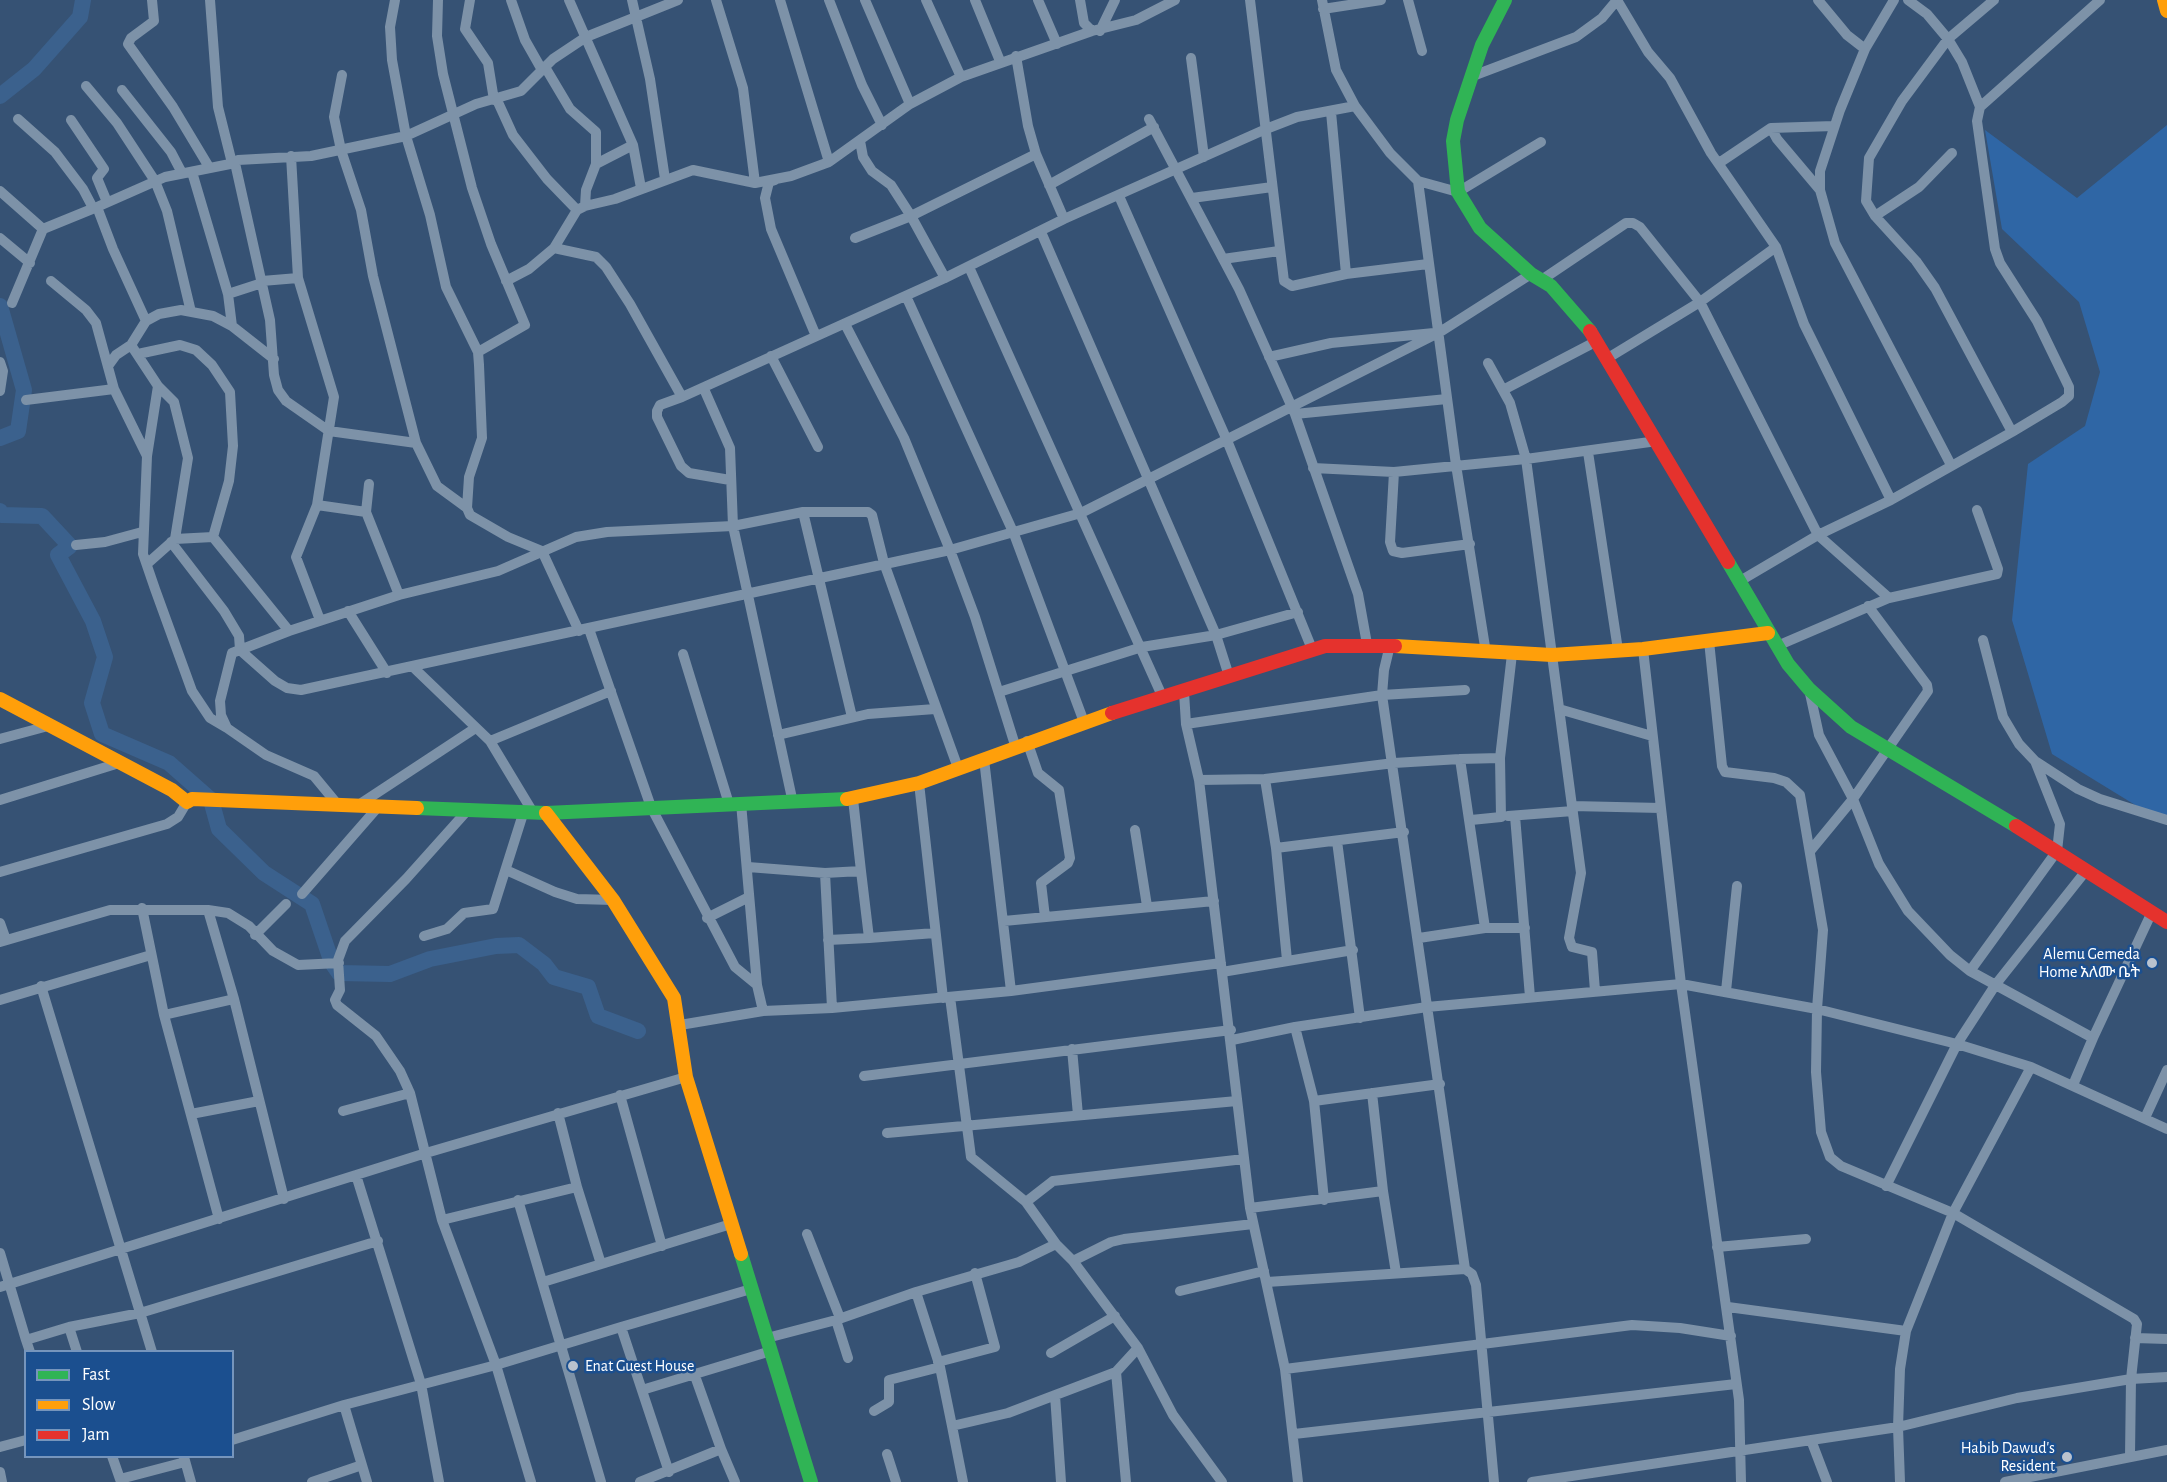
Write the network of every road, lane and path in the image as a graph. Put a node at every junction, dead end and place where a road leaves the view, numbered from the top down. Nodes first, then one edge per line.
1 (152, 0) edge
2 (210, 0) edge
3 (395, 0) edge
4 (438, 0) edge
5 (470, 0) edge
6 (511, 0) edge
7 (569, 0) edge
8 (633, 0) edge
9 (716, 0) edge
10 (780, 0) edge
11 (829, 0) edge
12 (865, 0) edge
13 (926, 0) edge
14 (975, 0) edge
15 (1038, 0) edge
16 (1080, 0) edge
17 (1115, 0) edge
18 (1175, 0) edge
19 (1250, 0) edge
20 (1382, 0) edge
21 (1408, 0) edge
22 (1505, 0) edge
23 (1617, 0) edge
24 (1818, 0) edge
25 (1894, 0) edge
26 (1908, 0) edge
27 (1994, 0) edge
28 (2100, 0) edge
29 (2164, 0) edge
30 (672, 1) edge
31 (1322, 4) edge
32 (2167, 11) edge
33 (637, 16) junction
34 (1096, 31) junction
35 (586, 37) junction
36 (1948, 39) junction
37 (1057, 44) junction
38 (1865, 49) junction
39 (1422, 51) dead end
40 (1016, 56) junction
41 (1191, 58) dead end
42 (1000, 61) junction
43 (544, 68) junction
44 (342, 75) dead end
45 (961, 77) junction
46 (1470, 77) junction
47 (86, 86) dead end
48 (122, 90) dead end
49 (496, 100) junction
50 (910, 104) junction
51 (1355, 106) junction
52 (1980, 107) junction
53 (1331, 112) junction
54 (454, 114) junction
55 (18, 119) dead end
56 (71, 120) dead end
57 (882, 125) junction
58 (1834, 126) junction
59 (1771, 128) junction
60 (1266, 129) junction
61 (406, 136) junction
62 (860, 141) junction
63 (1541, 142) dead end
64 (633, 145) junction
65 (341, 150) junction
66 (1952, 153) dead end
67 (1036, 154) junction
68 (291, 156) junction
69 (1204, 157) junction
70 (829, 162) junction
71 (233, 163) junction
72 (1719, 163) junction
73 (596, 164) junction
74 (209, 167) junction
75 (1178, 170) junction
76 (187, 172) junction
77 (780, 178) junction
78 (664, 179) junction
79 (155, 181) junction
80 (1418, 181) junction
81 (755, 183) junction
82 (1049, 185) junction
83 (1272, 187) junction
84 (641, 188) junction
85 (1820, 190) junction
86 (0, 191) edge
87 (1458, 192) junction
88 (1119, 196) junction
89 (1192, 198) junction
90 (99, 206) junction
91 (581, 208) junction
92 (911, 216) junction
93 (1875, 216) junction
94 (1064, 219) junction
95 (43, 229) junction
96 (1041, 232) junction
97 (855, 237) dead end
98 (0, 238) edge
99 (1776, 247) junction
100 (554, 248) junction
101 (1279, 251) junction
102 (1223, 259) junction
103 (30, 263) junction
104 (1428, 264) junction
105 (969, 267) junction
106 (1346, 274) junction
107 (1537, 276) junction
108 (298, 278) junction
109 (945, 278) junction
110 (506, 280) junction
111 (51, 281) dead end
112 (262, 282) junction
113 (228, 294) junction
114 (906, 296) junction
115 (1700, 302) junction
116 (12, 303) dead end
117 (191, 312) junction
118 (146, 321) junction
119 (845, 324) junction
120 (232, 326) junction
121 (1440, 332) junction
122 (816, 336) junction
123 (1597, 341) junction
124 (131, 345) junction
125 (478, 352) junction
126 (138, 354) junction
127 (771, 356) junction
128 (1269, 357) junction
129 (1608, 358) junction
130 (274, 359) junction
131 (0, 362) edge
132 (1488, 363) dead end
133 (108, 366) junction
134 (158, 386) junction
135 (114, 389) junction
136 (704, 389) junction
137 (1503, 390) junction
138 (0, 391) edge
139 (682, 397) junction
140 (1447, 399) junction
141 (26, 400) dead end
142 (1293, 410) junction
143 (329, 431) junction
144 (2012, 432) junction
145 (1226, 438) junction
146 (1657, 441) junction
147 (416, 443) junction
148 (818, 447) dead end
149 (1588, 452) junction
150 (147, 456) junction
151 (1526, 459) junction
152 (1456, 465) junction
153 (1951, 465) junction
154 (1313, 468) junction
155 (1394, 472) junction
156 (1148, 478) junction
157 (730, 480) junction
158 (369, 484) dead end
159 (1890, 500) junction
160 (317, 505) junction
161 (467, 508) junction
162 (1977, 510) dead end
163 (366, 512) junction
164 (803, 512) junction
165 (1081, 513) junction
166 (733, 526) junction
167 (142, 532) junction
168 (1014, 534) junction
169 (1818, 535) junction
170 (213, 537) junction
171 (173, 540) junction
172 (1470, 544) junction
173 (76, 545) dead end
174 (950, 550) junction
175 (542, 551) junction
176 (148, 563) junction
177 (884, 563) junction
178 (818, 578) junction
179 (1740, 581) junction
180 (748, 594) junction
181 (399, 595) junction
182 (1889, 598) junction
183 (1868, 606) junction
184 (348, 611) junction
185 (1298, 612) junction
186 (320, 620) junction
187 (584, 630) junction
188 (289, 631) junction
189 (1768, 633) junction
190 (1216, 635) junction
191 (1983, 640) dead end
192 (1709, 641) junction
193 (1367, 644) junction
194 (1390, 645) junction
195 (1777, 646) junction
196 (1142, 647) junction
197 (1312, 649) junction
198 (1643, 649) junction
199 (240, 650) junction
200 (1618, 650) junction
201 (1486, 653) junction
202 (683, 654) dead end
203 (1512, 654) junction
204 (1552, 655) junction
205 (412, 667) junction
206 (1065, 670) junction
207 (387, 673) junction
208 (1229, 676) junction
209 (1809, 689) junction
210 (1465, 690) dead end
211 (611, 691) junction
212 (999, 692) junction
213 (1184, 692) junction
214 (1382, 695) junction
215 (1163, 698) junction
216 (0, 699) edge
217 (935, 709) junction
218 (1559, 709) junction
219 (852, 717) junction
220 (1084, 722) junction
221 (1186, 724) junction
222 (48, 726) junction
223 (227, 728) junction
224 (474, 729) junction
225 (778, 735) junction
226 (1652, 736) junction
227 (0, 739) edge
228 (490, 741) junction
229 (1021, 743) junction
230 (1886, 748) junction
231 (1500, 758) junction
232 (984, 759) junction
233 (1460, 759) junction
234 (2035, 761) junction
235 (119, 763) junction
236 (1394, 763) junction
237 (958, 768) junction
238 (1265, 779) junction
239 (1199, 780) junction
240 (918, 783) junction
241 (853, 799) junction
242 (1853, 799) junction
243 (0, 800) edge
244 (189, 801) junction
245 (735, 803) junction
246 (793, 803) junction
247 (338, 805) junction
248 (357, 806) junction
249 (378, 807) junction
250 (651, 807) junction
251 (1573, 808) junction
252 (1660, 808) junction
253 (466, 812) junction
254 (534, 814) junction
255 (1515, 816) junction
256 (1501, 817) junction
257 (1471, 820) junction
258 (2167, 820) edge
259 (1135, 830) dead end
260 (1404, 832) junction
261 (1337, 841) junction
262 (1276, 848) junction
263 (1811, 849) junction
264 (2057, 850) junction
265 (748, 867) junction
266 (506, 870) junction
267 (861, 871) junction
268 (0, 872) edge
269 (2085, 872) junction
270 (825, 873) junction
271 (1737, 886) dead end
272 (302, 894) dead end
273 (749, 897) junction
274 (613, 900) junction
275 (1214, 901) junction
276 (286, 904) dead end
277 (1147, 906) junction
278 (142, 908) junction
279 (208, 909) junction
280 (2151, 914) junction
281 (1045, 916) junction
282 (707, 918) junction
283 (1004, 921) junction
284 (2167, 922) edge
285 (0, 923) edge
286 (1485, 928) junction
287 (1525, 928) junction
288 (935, 933) junction
289 (255, 935) junction
290 (424, 936) dead end
291 (869, 938) junction
292 (1419, 938) junction
293 (828, 940) junction
294 (3, 941) edge
295 (1353, 950) junction
296 (151, 955) junction
297 (1287, 960) junction
298 (339, 963) junction
299 (1222, 968) junction
300 (1970, 971) junction
301 (1681, 984) junction
302 (1996, 984) junction
303 (757, 985) junction
304 (41, 986) junction
305 (1011, 991) junction
306 (1595, 991) junction
307 (1726, 991) junction
308 (947, 997) junction
309 (1530, 997) junction
310 (234, 999) junction
311 (0, 1000) edge
312 (1427, 1007) junction
313 (832, 1008) junction
314 (1817, 1009) junction
315 (763, 1011) junction
316 (164, 1015) junction
317 (1360, 1018) junction
318 (680, 1025) junction
319 (1295, 1027) junction
320 (1231, 1035) junction
321 (2093, 1038) junction
322 (1957, 1044) junction
323 (1072, 1049) junction
324 (957, 1064) junction
325 (2031, 1067) junction
326 (2167, 1070) edge
327 (864, 1076) dead end
328 (686, 1077) junction
329 (1440, 1084) junction
330 (2073, 1085) junction
331 (410, 1093) junction
332 (1372, 1093) junction
333 (620, 1095) junction
334 (259, 1101) junction
335 (1237, 1101) junction
336 (1314, 1101) junction
337 (343, 1111) dead end
338 (558, 1113) junction
339 (191, 1114) junction
340 (1078, 1115) junction
341 (2145, 1118) junction
342 (968, 1127) junction
343 (2167, 1129) edge
344 (887, 1133) dead end
345 (426, 1153) junction
346 (1244, 1159) junction
347 (356, 1175) junction
348 (1886, 1186) junction
349 (577, 1187) junction
350 (1383, 1191) junction
351 (284, 1199) junction
352 (518, 1200) junction
353 (1324, 1200) junction
354 (1026, 1202) junction
355 (1250, 1208) junction
356 (1953, 1213) junction
357 (219, 1219) junction
358 (442, 1220) junction
359 (731, 1224) junction
360 (1253, 1224) junction
361 (807, 1234) dead end
362 (1806, 1239) dead end
363 (378, 1241) junction
364 (1056, 1244) junction
365 (662, 1246) junction
366 (1717, 1247) junction
367 (119, 1249) junction
368 (0, 1253) edge
369 (1073, 1261) junction
370 (601, 1264) junction
371 (1465, 1269) junction
372 (1264, 1271) junction
373 (1396, 1273) junction
374 (975, 1274) junction
375 (543, 1282) junction
376 (1267, 1282) junction
377 (5, 1286) edge
378 (751, 1289) junction
379 (916, 1292) junction
380 (1180, 1292) dead end
381 (1728, 1307) junction
382 (140, 1313) junction
383 (1115, 1316) junction
384 (838, 1319) junction
385 (69, 1327) junction
386 (621, 1327) junction
387 (1906, 1331) junction
388 (1731, 1336) junction
389 (2135, 1338) junction
390 (26, 1340) junction
391 (2167, 1340) edge
392 (561, 1345) junction
393 (769, 1345) junction
394 (1482, 1345) junction
395 (1137, 1348) junction
396 (29, 1350) edge
397 (76, 1350) edge
398 (151, 1350) edge
399 (1051, 1353) dead end
400 (848, 1358) dead end
401 (939, 1364) junction
402 (496, 1365) junction
403 (1285, 1369) junction
404 (1116, 1372) junction
405 (695, 1376) junction
406 (2167, 1377) edge
407 (2131, 1379) junction
408 (421, 1384) junction
409 (1737, 1384) junction
410 (642, 1390) junction
411 (1055, 1395) junction
412 (344, 1405) junction
413 (1489, 1410) junction
414 (874, 1411) dead end
415 (952, 1426) junction
416 (1898, 1427) junction
417 (1294, 1434) junction
418 (234, 1439) edge
419 (1811, 1440) junction
420 (24, 1441) edge
421 (0, 1447) edge
422 (721, 1449) junction
423 (2167, 1450) edge
424 (1739, 1452) junction
425 (887, 1454) dead end
426 (2130, 1456) junction
427 (112, 1458) edge
428 (184, 1459) edge
429 (362, 1465) junction
430 (669, 1472) junction
431 (0, 1473) edge
432 (117, 1481) edge
433 (2, 1482) edge
434 (191, 1482) edge
435 (312, 1482) edge
436 (367, 1482) edge
437 (440, 1482) edge
438 (531, 1482) edge
439 (601, 1482) edge
440 (640, 1482) edge
441 (735, 1482) edge
442 (811, 1482) edge
443 (896, 1482) edge
444 (963, 1482) edge
445 (1061, 1482) edge
446 (1126, 1482) edge
447 (1222, 1482) edge
448 (1298, 1482) edge
449 (1494, 1482) edge
450 (1532, 1482) edge
451 (1741, 1482) edge
452 (1827, 1482) edge
453 (1900, 1482) edge
454 (2005, 1482) edge

1 - 74 street
2 - 71 street
3 - 61 street
4 - 54 street
5 - 49 street
6 - 43 street
7 - 35 street
8 - 33 street
9 - 81 street
10 - 70 street
11 - 57 street
12 - 50 street
13 - 45 street
14 - 42 street
15 - 37 street
16 - 34 street
17 - 34 street
18 - 34 street
19 - 60 street
20 - 31 street
21 - 39 street
22 - 46 street
23 - 46 street
23 - 72 street
24 - 38 street
25 - 38 street
26 - 36 street
27 - 36 street
28 - 52 street
29 - 32 street
30 - 33 street
31 - 51 street
33 - 35 street
33 - 78 street
34 - 37 street
35 - 43 street
35 - 64 street
36 - 52 street
36 - 93 street
37 - 40 street
38 - 58 street
40 - 42 street
40 - 67 street
41 - 69 street
42 - 45 street
43 - 49 street
43 - 73 street
44 - 65 street
45 - 50 street
46 - 87 street
47 - 79 street
48 - 76 street
49 - 54 street
49 - 91 street
50 - 57 street
51 - 53 street
51 - 80 street
52 - 144 street
53 - 60 street
53 - 106 street
54 - 61 street
54 - 110 street
55 - 90 street
56 - 90 street
57 - 62 street
58 - 59 street
58 - 85 street
59 - 72 street
59 - 85 street
60 - 69 street
60 - 83 street
61 - 65 street
61 - 125 street
62 - 70 street
62 - 92 street
63 - 87 street
64 - 73 street
64 - 84 street
65 - 68 street
65 - 147 street
66 - 93 street
67 - 82 street
67 - 92 street
68 - 71 street
68 - 108 street
69 - 75 street
70 - 77 street
71 - 74 street
71 - 112 street
72 - 99 street
73 - 91 street
74 - 76 street
75 - 82 street
75 - 88 street
75 - 89 street
76 - 79 street
76 - 113 street
77 - 81 street
77 - 122 street
78 - 81 street
78 - 84 street
79 - 90 street
79 - 117 street
80 - 87 street
80 - 104 street
82 - 94 street
83 - 89 street
83 - 101 street
84 - 91 street
85 - 153 street
86 - 95 street
87 - 107 street
88 - 94 street
88 - 145 street
89 - 102 street
90 - 95 street
90 - 118 street
91 - 100 street
92 - 97 street
92 - 109 street
93 - 144 street
94 - 96 street
95 - 103 street
96 - 105 street
96 - 156 street
98 - 103 street
99 - 115 street
99 - 159 street
100 - 110 street
100 - 139 street
101 - 102 street
101 - 106 street
102 - 128 street
103 - 116 street
104 - 106 street
104 - 121 street
105 - 109 street
105 - 165 street
107 - 115 street
107 - 121 street
107 - 123 street
108 - 112 street
108 - 143 street
109 - 114 street
110 - 125 street
111 - 133 street
112 - 113 street
112 - 130 street
113 - 120 street
114 - 119 street
114 - 168 street
115 - 129 street
115 - 169 street
117 - 118 street
117 - 120 street
118 - 124 street
119 - 122 street
119 - 174 street
120 - 130 street
121 - 128 street
121 - 140 street
121 - 142 street
122 - 127 street
123 - 129 street
123 - 137 street
124 - 126 street
124 - 133 street
125 - 161 street
126 - 134 street
126 - 170 street
127 - 136 street
127 - 148 street
128 - 142 street
129 - 146 street
130 - 143 street
131 - 138 street
132 - 137 street
133 - 135 street
134 - 150 street
134 - 171 street
135 - 141 street
135 - 150 street
136 - 139 street
136 - 157 street
137 - 151 street
139 - 157 street
140 - 142 street
140 - 152 street
142 - 145 street
142 - 154 street
143 - 147 street
143 - 160 street
144 - 153 street
145 - 156 street
145 - 185 street
146 - 149 street
146 - 179 street
147 - 161 street
149 - 151 street
149 - 200 street
150 - 167 street
151 - 152 street
151 - 204 street
152 - 155 street
152 - 172 street
153 - 159 street
154 - 155 street
154 - 193 street
155 - 172 street
156 - 165 street
156 - 190 street
157 - 166 street
158 - 163 street
159 - 169 street
160 - 163 street
160 - 186 street
161 - 175 street
162 - 182 street
163 - 181 street
164 - 166 street
164 - 177 street
164 - 178 street
165 - 168 street
165 - 196 street
166 - 175 street
166 - 180 street
167 - 173 street
167 - 176 street
168 - 174 street
168 - 206 street
169 - 179 street
169 - 182 street
170 - 171 street
170 - 188 street
171 - 176 street
171 - 199 street
172 - 201 street
174 - 177 street
174 - 212 street
175 - 181 street
175 - 187 street
176 - 223 street
177 - 178 street
177 - 217 street
178 - 180 street
178 - 219 street
179 - 189 street
180 - 187 street
180 - 225 street
181 - 184 street
182 - 183 street
183 - 195 street
183 - 230 street
184 - 186 street
184 - 207 street
185 - 190 street
185 - 197 street
186 - 188 street
187 - 205 street
187 - 211 street
188 - 199 street
189 - 192 street
189 - 195 street
190 - 196 street
190 - 208 street
191 - 234 street
192 - 198 street
192 - 263 street
193 - 194 street
193 - 197 street
194 - 201 street
194 - 214 street
195 - 209 street
196 - 206 street
196 - 215 street
197 - 208 street
198 - 200 street
198 - 226 street
199 - 207 street
199 - 223 street
200 - 204 street
201 - 203 street
202 - 245 street
203 - 204 street
203 - 231 street
204 - 218 street
205 - 207 street
205 - 224 street
206 - 212 street
206 - 220 street
208 - 213 street
209 - 230 street
209 - 242 street
210 - 214 street
211 - 228 street
211 - 250 street
212 - 229 street
213 - 215 street
213 - 221 street
214 - 221 street
214 - 236 street
215 - 220 street
216 - 222 street
217 - 219 street
217 - 237 street
218 - 226 street
218 - 251 street
219 - 225 street
220 - 229 street
221 - 239 street
222 - 227 street
222 - 235 street
223 - 247 street
224 - 228 street
224 - 248 street
225 - 246 street
226 - 252 street
228 - 254 street
229 - 232 street
229 - 281 street
230 - 242 street
230 - 264 street
231 - 233 street
231 - 256 street
232 - 237 street
232 - 283 street
233 - 236 street
233 - 257 street
234 - 258 street
234 - 264 street
235 - 243 street
235 - 244 street
236 - 238 street
236 - 260 street
237 - 240 street
238 - 239 street
238 - 262 street
239 - 275 street
240 - 241 street
240 - 288 street
241 - 246 street
241 - 267 street
242 - 263 street
242 - 300 street
244 - 247 street
244 - 268 street
245 - 246 street
245 - 250 street
245 - 265 street
247 - 248 street
248 - 249 street
249 - 253 street
249 - 272 street
250 - 254 street
250 - 282 street
251 - 252 street
251 - 255 street
251 - 306 street
252 - 301 street
253 - 254 street
253 - 298 street
254 - 266 street
254 - 274 street
255 - 256 street
255 - 287 street
256 - 257 street
257 - 286 street
259 - 277 street
260 - 261 street
260 - 292 street
261 - 262 street
261 - 295 street
262 - 297 street
263 - 314 street
264 - 269 street
264 - 300 street
265 - 270 street
265 - 273 street
266 - 274 street
266 - 290 street
267 - 270 street
267 - 291 street
269 - 280 street
269 - 302 street
270 - 293 street
271 - 307 street
273 - 282 street
273 - 303 street
274 - 318 street
275 - 277 street
275 - 299 street
276 - 289 street
277 - 281 street
278 - 279 street
278 - 294 street
278 - 296 street
279 - 289 street
279 - 310 street
280 - 284 street
280 - 321 street
281 - 283 street
282 - 303 street
283 - 305 street
285 - 294 street
286 - 287 street
286 - 292 street
287 - 309 street
288 - 291 street
288 - 308 street
289 - 298 street
291 - 293 street
292 - 312 street
293 - 313 street
295 - 297 street
295 - 317 street
296 - 304 street
296 - 316 street
297 - 299 street
298 - 331 street
299 - 305 street
299 - 320 street
300 - 302 street
301 - 306 street
301 - 307 street
301 - 366 street
302 - 321 street
302 - 322 street
303 - 315 street
304 - 311 street
304 - 367 street
305 - 308 street
306 - 309 street
307 - 314 street
308 - 313 street
308 - 324 street
309 - 312 street
310 - 316 street
310 - 334 street
312 - 317 street
312 - 329 street
313 - 315 street
314 - 322 street
314 - 348 street
315 - 318 street
316 - 339 street
317 - 319 street
318 - 328 street
319 - 320 street
319 - 336 street
320 - 323 street
320 - 335 street
321 - 330 street
322 - 325 street
322 - 348 street
323 - 324 street
323 - 340 street
324 - 327 street
324 - 342 street
325 - 330 street
325 - 356 street
326 - 341 street
328 - 333 street
328 - 359 street
329 - 332 street
329 - 371 street
330 - 341 street
331 - 337 street
331 - 345 street
332 - 336 street
332 - 350 street
333 - 338 street
333 - 365 street
334 - 339 street
334 - 351 street
335 - 340 street
335 - 346 street
336 - 353 street
338 - 345 street
338 - 349 street
339 - 357 street
340 - 342 street
341 - 343 street
342 - 344 street
342 - 354 street
345 - 347 street
345 - 358 street
346 - 354 street
346 - 355 street
347 - 351 street
347 - 363 street
348 - 356 street
349 - 352 street
349 - 370 street
350 - 353 street
350 - 373 street
351 - 357 street
352 - 358 street
352 - 375 street
353 - 355 street
354 - 364 street
355 - 360 street
356 - 387 street
356 - 389 street
357 - 367 street
358 - 402 street
359 - 365 street
359 - 378 street
360 - 369 street
360 - 372 street
361 - 384 street
362 - 366 street
363 - 382 street
363 - 408 street
364 - 369 street
364 - 374 street
365 - 370 street
366 - 381 street
367 - 377 street
367 - 382 street
368 - 377 street
369 - 383 street
370 - 375 street
371 - 373 street
371 - 394 street
372 - 376 street
372 - 380 street
373 - 376 street
374 - 379 street
374 - 401 street
375 - 392 street
376 - 403 street
377 - 390 street
378 - 386 street
378 - 393 street
379 - 384 street
379 - 401 street
381 - 387 street
381 - 388 street
382 - 385 street
382 - 398 street
383 - 395 street
383 - 399 street
384 - 393 street
384 - 400 street
385 - 390 street
385 - 397 street
386 - 392 street
386 - 410 street
387 - 416 street
388 - 394 street
388 - 409 street
389 - 391 street
389 - 407 street
390 - 396 street
392 - 402 street
392 - 439 street
393 - 405 street
393 - 442 street
394 - 403 street
394 - 413 street
395 - 404 street
395 - 447 street
401 - 414 street
401 - 415 street
402 - 408 street
402 - 438 street
403 - 417 street
404 - 411 street
404 - 446 street
405 - 410 street
405 - 422 street
406 - 407 street
407 - 416 street
407 - 426 street
408 - 412 street
408 - 437 street
409 - 413 street
409 - 424 street
410 - 430 street
411 - 415 street
411 - 445 street
412 - 418 street
412 - 429 street
413 - 417 street
413 - 449 street
415 - 444 street
416 - 419 street
416 - 453 street
417 - 448 street
419 - 424 street
419 - 452 street
420 - 421 street
422 - 430 street
422 - 441 street
423 - 426 street
424 - 450 street
424 - 451 street
425 - 443 street
426 - 454 street
427 - 432 street
428 - 432 street
428 - 434 street
429 - 435 street
429 - 436 street
430 - 440 street
431 - 433 street

